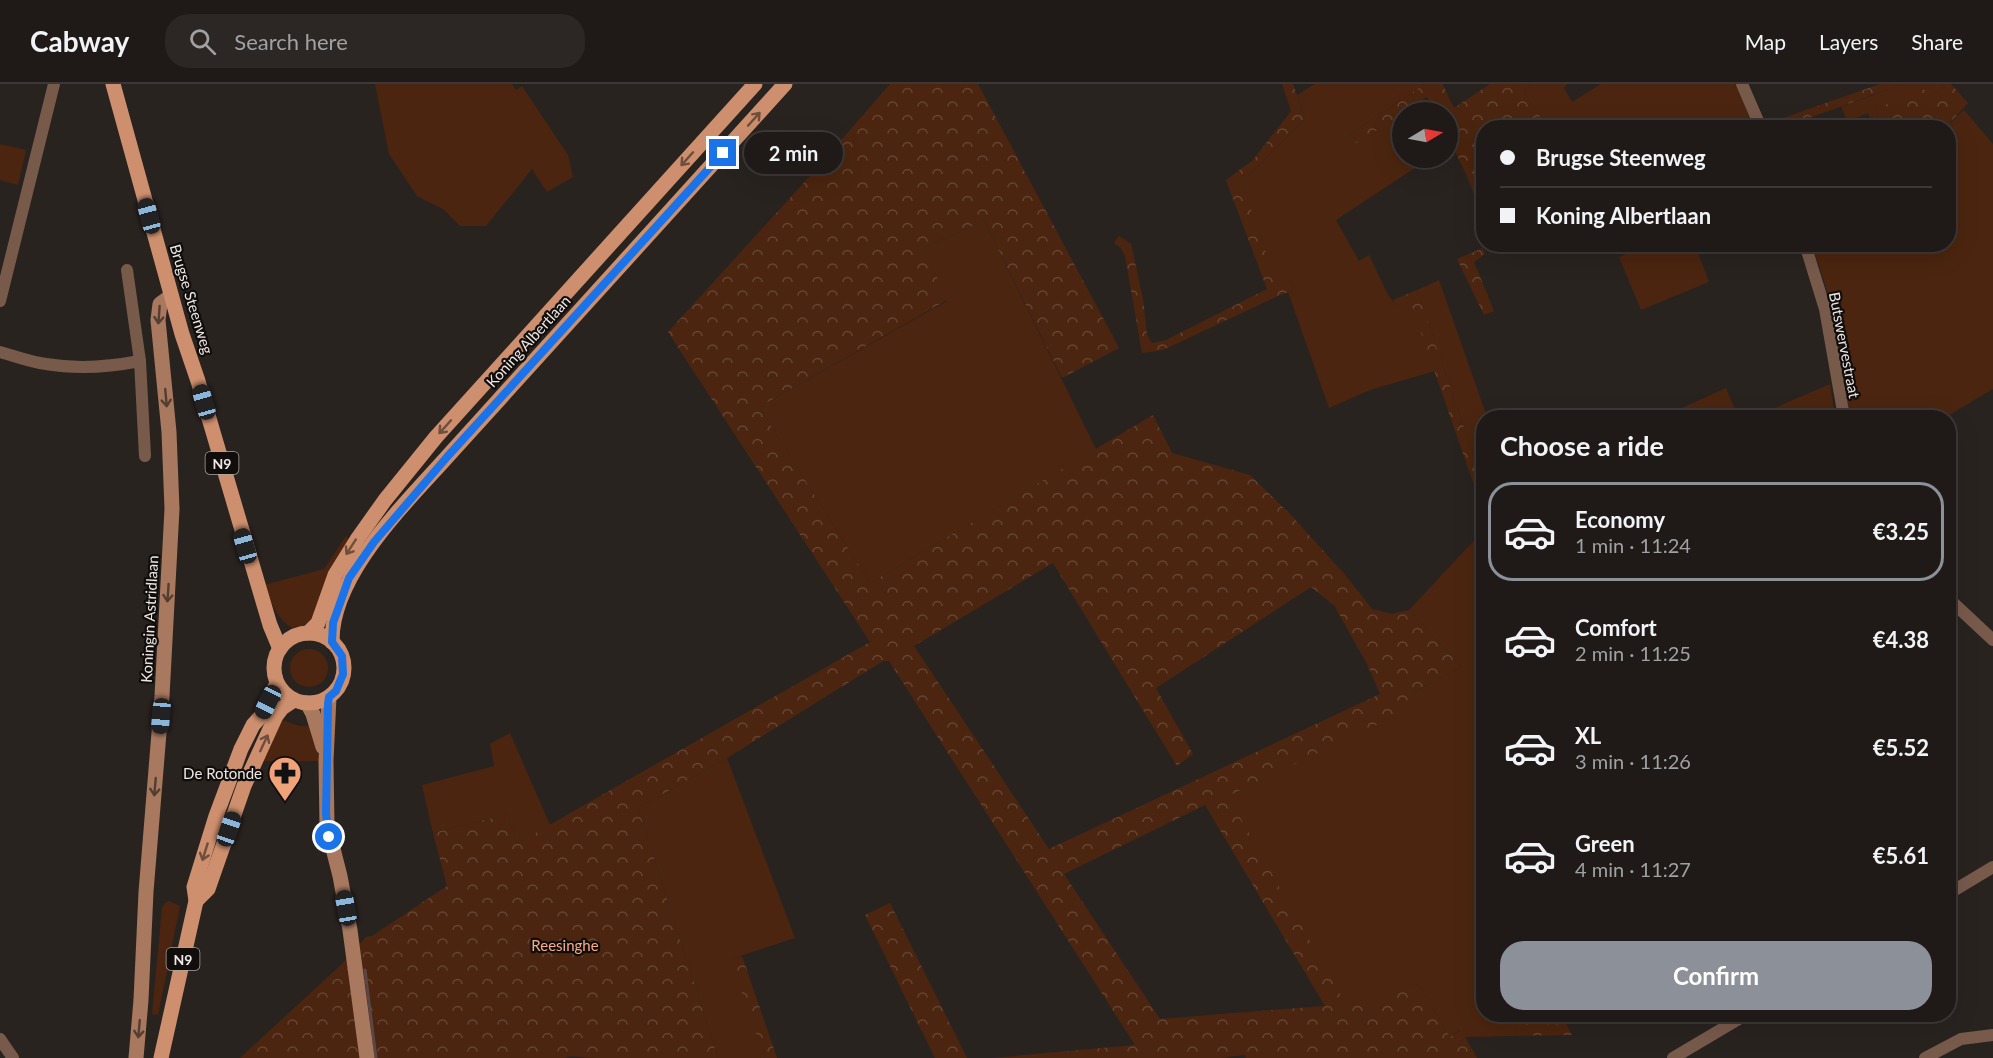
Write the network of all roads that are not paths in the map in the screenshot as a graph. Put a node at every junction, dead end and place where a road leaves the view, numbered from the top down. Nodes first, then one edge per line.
1 (54, 84) edge
2 (113, 84) edge
3 (755, 84) edge
4 (785, 84) edge
5 (1742, 84) edge
6 (1758, 120) edge
7 (1808, 252) edge
8 (128, 270) dead end
9 (171, 296) junction
10 (0, 301) edge
11 (0, 352) edge
12 (140, 361) junction
13 (1843, 410) edge
14 (145, 456) dead end
15 (260, 593) junction
16 (1956, 605) edge
17 (302, 635) junction
18 (1993, 640) edge
19 (332, 642) junction
20 (280, 649) junction
21 (277, 683) junction
22 (329, 697) junction
23 (301, 701) junction
24 (326, 761) junction
25 (1993, 867) edge
26 (1956, 889) edge
27 (196, 901) junction
28 (1733, 1022) edge
29 (1993, 1035) edge
30 (0, 1039) edge
31 (13, 1058) edge
32 (136, 1058) edge
33 (160, 1058) edge
34 (367, 1058) edge
35 (1673, 1058) edge
36 (1925, 1058) edge

1 - 10 street
2 - 9 main road, Brugse Steenweg / N9
3 -> 17 main road, Koning Albertlaan
19 -> 4 main road, Koning Albertlaan
5 - 6 street
7 - 13 street, Butswervestraat
8 - 12 street
9 - 15 main road, Brugse Steenweg / N9
9 -> 32 main road, Koningin Astridlaan
11 - 12 street
12 - 14 street
15 - 17 main road, Brugse Steenweg / N9
15 - 20 main road, Brugse Steenweg / N9
16 - 18 street
17 - 19 main road, Brugse Steenweg
17 - 20 main road
19 - 22 main road
20 - 21 main road, Brugse Steenweg
21 - 23 main road
21 -> 27 main road, N9
22 - 23 main road
22 - 24 main road
23 - 24 main road
27 -> 23 main road, N9
24 - 34 main road
25 - 26 street
27 - 33 main road, N9
28 - 35 street
29 - 36 street
30 - 31 street

